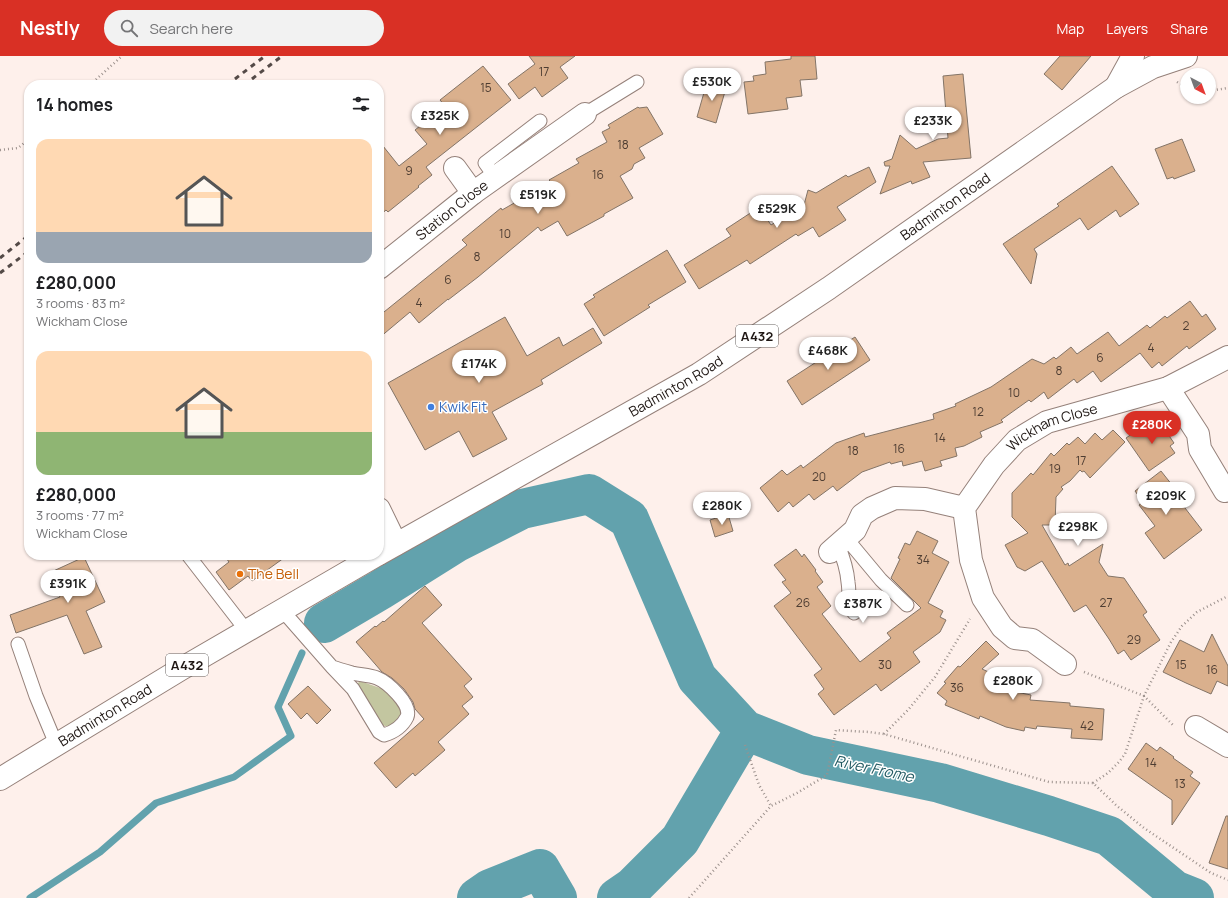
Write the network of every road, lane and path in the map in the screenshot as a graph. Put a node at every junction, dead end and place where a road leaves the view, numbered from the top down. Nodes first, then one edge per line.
1 (122, 56) edge
2 (1186, 56) edge
3 (1129, 57) edge
4 (1153, 67) junction
5 (96, 80) edge
6 (636, 82) dead end
7 (1116, 87) junction
8 (1228, 88) edge
9 (1216, 90) edge
10 (585, 114) joint
11 (540, 121) dead end
12 (24, 143) edge
13 (0, 150) edge
14 (455, 168) dead end
15 (495, 177) junction
16 (473, 193) junction
17 (384, 264) edge
18 (1228, 358) edge
19 (1168, 388) junction
20 (1224, 491) dead end
21 (964, 508) junction
22 (838, 545) junction
23 (384, 551) edge
24 (192, 560) edge
25 (368, 560) edge
26 (1228, 596) edge
27 (983, 598) junction
28 (907, 605) dead end
29 (282, 610) junction
30 (854, 613) dead end
31 (246, 630) junction
32 (18, 644) dead end
33 (1065, 664) joint
34 (332, 667) junction
35 (1144, 696) junction
36 (1196, 727) joint
37 (884, 734) junction
38 (1225, 737) edge
39 (56, 744) junction
40 (745, 745) dead end
41 (0, 779) edge
42 (1093, 783) junction
43 (771, 806) junction
44 (1228, 880) edge
45 (690, 898) edge

1 - 5 path
2 - 4 main road, Badminton Road / A432
3 - 4 main road
3 - 7 main road, Badminton Road / A432
4 - 7 main road, Badminton Road / A432
6 - 10 lane
7 - 23 main road, Badminton Road / A432
8 - 9 path
10 - 15 main road, Station Close
11 - 15 lane
12 - 13 path
14 - 16 main road
15 - 16 main road, Station Close
16 - 17 main road, Station Close
18 - 19 main road, Wickham Close
19 - 20 main road
19 - 21 main road, Wickham Close
21 - 22 main road
21 - 27 main road
22 - 28 lane
22 - 30 lane
24 - 31 lane
25 - 29 main road, Badminton Road / A432
26 - 35 path
27 - 33 main road
27 - 37 path
29 - 31 main road, Badminton Road / A432
29 - 34 lane
31 - 39 main road, Badminton Road / A432
32 - 39 lane
33 - 35 path
34 - 34 lane
35 - 36 path
35 - 42 path
36 - 38 main road
37 - 42 path
37 - 43 path
39 - 41 main road, Badminton Road / A432
40 - 43 path
42 - 44 path
43 - 45 path

